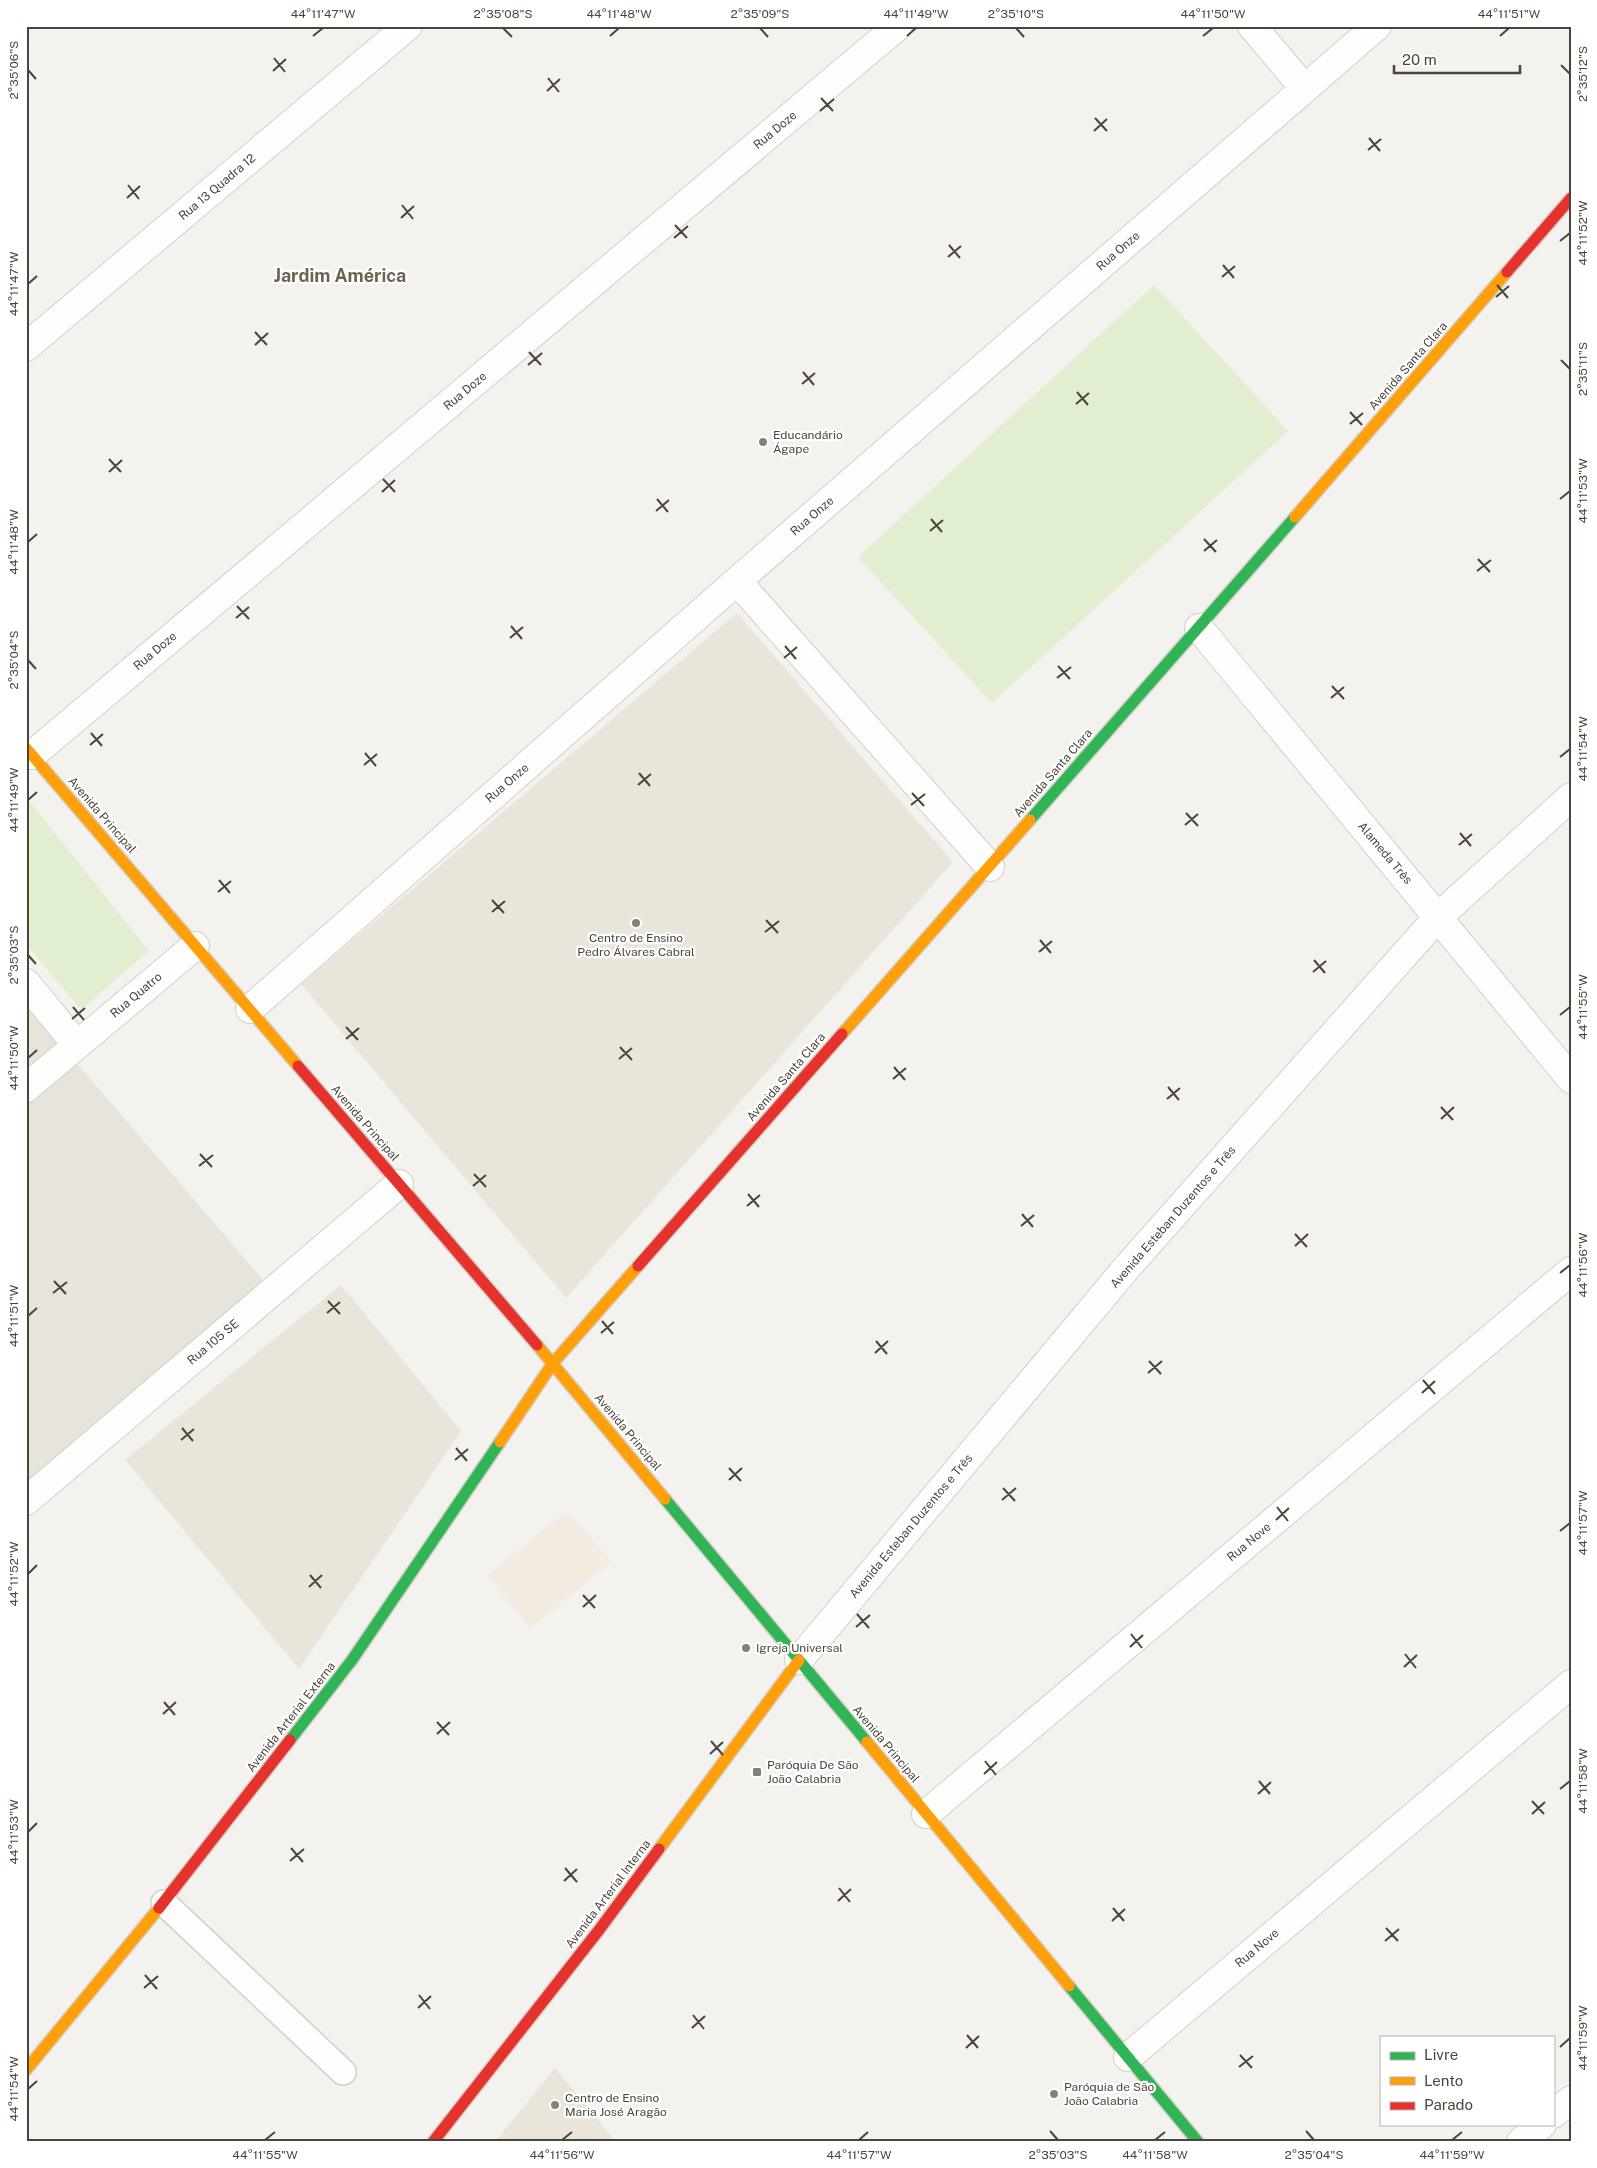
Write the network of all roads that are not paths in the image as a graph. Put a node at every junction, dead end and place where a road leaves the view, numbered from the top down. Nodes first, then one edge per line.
1 (408, 26) edge
2 (898, 26) edge
3 (1252, 26) edge
4 (1377, 26) edge
5 (1305, 88) junction
6 (1571, 198) edge
7 (26, 348) edge
8 (737, 581) junction
9 (1199, 628) junction
10 (29, 752) edge
11 (1571, 798) edge
12 (990, 867) junction
13 (1438, 917) junction
14 (195, 946) junction
15 (26, 982) edge
16 (250, 1009) junction
17 (77, 1045) junction
18 (1571, 1079) edge
19 (26, 1088) edge
20 (399, 1184) junction
21 (1571, 1271) edge
22 (553, 1363) junction
23 (26, 1501) edge
24 (799, 1660) junction
25 (1571, 1684) edge
26 (926, 1814) junction
27 (164, 1903) junction
28 (1128, 2057) junction
29 (26, 2070) edge
30 (343, 2072) dead end
31 (1571, 2100) edge
32 (1554, 2113) edge
33 (1540, 2126) edge
34 (434, 2142) edge
35 (1198, 2142) edge
36 (1521, 2142) edge

1 - 7 street, Rua 13 Quadra 12
2 - 10 street, Rua Doze
3 - 5 street
4 - 5 street, Rua Onze
5 - 8 street, Rua Onze
6 - 9 main road, Avenida Santa Clara
8 - 12 street
8 - 16 street, Rua Onze
9 - 12 main road, Avenida Santa Clara
9 - 13 street, Alameda Três
10 - 14 main road, Avenida Principal
11 - 13 street, Avenida Esteban Duzentos e Três
12 - 22 main road, Avenida Santa Clara
13 - 18 street, Alameda Três
13 - 24 street, Avenida Esteban Duzentos e Três
14 - 16 main road, Avenida Principal
14 - 17 street, Rua Quatro
15 - 17 street
16 - 20 main road, Avenida Principal
17 - 19 street, Rua Quatro
20 - 22 main road, Avenida Principal
20 - 23 street, Rua 105 SE
21 - 26 street, Rua Nove
22 - 24 main road, Avenida Principal
22 - 27 main road, Avenida Arterial Externa
24 - 26 main road, Avenida Principal
24 - 34 main road, Avenida Arterial Interna
25 - 28 street, Rua Nove
26 - 28 main road, Avenida Principal
27 - 29 main road, Avenida Arterial Externa
27 - 30 lane
28 - 35 main road, Avenida Principal
31 - 32 street
33 - 36 street

